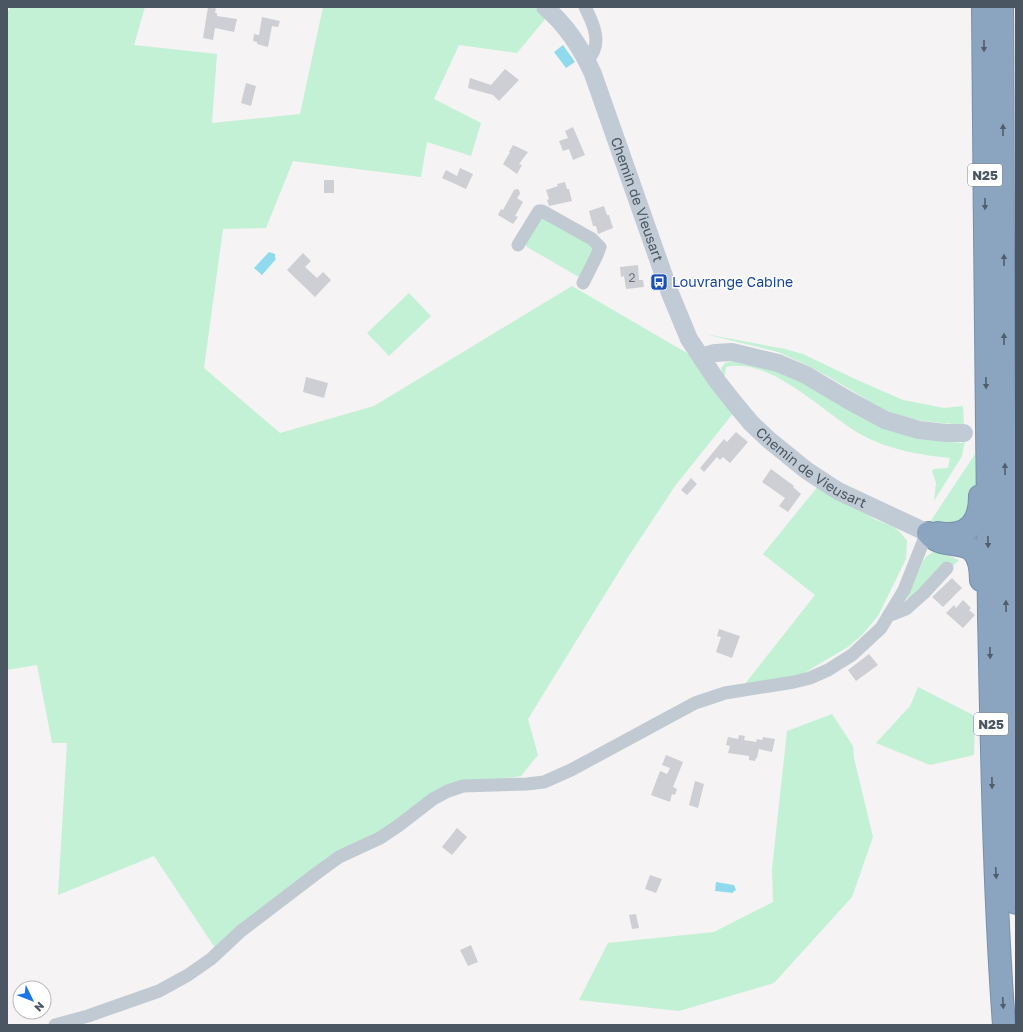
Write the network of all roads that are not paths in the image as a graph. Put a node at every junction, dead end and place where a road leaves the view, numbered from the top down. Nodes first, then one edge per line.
1 (545, 7) edge
2 (586, 7) edge
3 (983, 7) edge
4 (1002, 7) edge
5 (587, 61) junction
6 (518, 245) dead end
7 (583, 283) dead end
8 (700, 357) junction
9 (964, 433) dead end
10 (987, 475) junction
11 (1006, 508) junction
12 (928, 532) junction
13 (1016, 548) edge
14 (947, 568) dead end
15 (989, 614) junction
16 (888, 616) junction
17 (1016, 634) edge
18 (1007, 687) junction
19 (1016, 903) edge
20 (55, 1025) edge
21 (1004, 1025) edge

1 - 5 street, Chemin de Vieusart
2 - 5 street
3 -> 10 highway, N25
11 -> 4 highway, N25
5 - 8 street, Chemin de Vieusart
6 - 7 street
8 - 9 street
8 - 12 street, Chemin de Vieusart
10 - 12 highway
10 -> 15 highway, N25
11 - 13 highway
18 -> 11 highway, N25
12 - 15 highway
12 - 16 street
14 - 16 street
15 -> 21 highway, N25
16 - 20 street
17 - 18 highway
18 - 19 highway, N25

